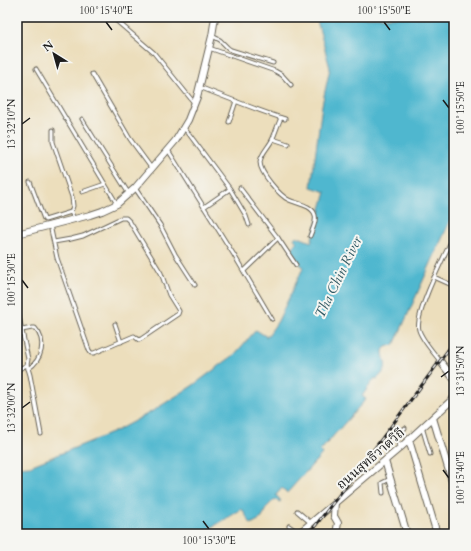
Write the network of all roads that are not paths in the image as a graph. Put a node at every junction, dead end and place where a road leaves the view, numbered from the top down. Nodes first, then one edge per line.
1 (112, 17) edge
2 (215, 17) edge
3 (212, 36) junction
4 (209, 48) junction
5 (273, 62) dead end
6 (36, 69) dead end
7 (92, 74) dead end
8 (291, 85) dead end
9 (199, 88) junction
10 (236, 101) junction
11 (195, 104) junction
12 (281, 118) junction
13 (82, 119) dead end
14 (285, 119) dead end
15 (229, 122) dead end
16 (184, 128) junction
17 (53, 130) dead end
18 (273, 139) junction
19 (288, 144) dead end
20 (168, 150) junction
21 (152, 169) junction
22 (30, 182) dead end
23 (105, 184) junction
24 (135, 188) junction
25 (240, 188) dead end
26 (230, 189) junction
27 (82, 192) dead end
28 (129, 194) junction
29 (117, 204) junction
30 (204, 207) junction
31 (71, 212) junction
32 (74, 219) junction
33 (50, 225) junction
34 (249, 225) dead end
35 (17, 234) edge
36 (454, 235) edge
37 (310, 236) dead end
38 (278, 238) junction
39 (54, 242) junction
40 (296, 265) dead end
41 (244, 271) junction
42 (434, 277) junction
43 (195, 285) dead end
44 (454, 286) edge
45 (17, 307) edge
46 (272, 320) dead end
47 (115, 324) dead end
48 (22, 330) junction
49 (121, 342) junction
50 (440, 361) joint
51 (454, 364) edge
52 (28, 367) junction
53 (17, 370) edge
54 (448, 371) junction
55 (454, 379) edge
56 (453, 399) edge
57 (454, 410) edge
58 (433, 418) junction
59 (422, 427) junction
60 (405, 428) dead end
61 (41, 434) dead end
62 (409, 440) junction
63 (401, 446) junction
64 (430, 454) dead end
65 (385, 461) junction
66 (390, 479) junction
67 (454, 488) edge
68 (383, 493) dead end
69 (335, 502) junction
70 (297, 512) dead end
71 (311, 523) junction
72 (289, 526) dead end
73 (299, 534) edge
74 (336, 534) edge
75 (407, 534) edge
76 (437, 534) edge

1 - 11 lane
2 - 3 street
3 - 4 street
3 - 5 lane
4 - 8 lane
4 - 9 street
6 - 23 lane
7 - 21 lane
9 - 10 lane
9 - 11 street
10 - 12 lane
10 - 15 lane
11 - 16 street
12 - 14 lane
12 - 18 lane
13 - 28 lane
16 - 20 street
16 - 26 lane
17 - 31 lane
18 - 19 lane
18 - 37 lane
20 - 21 street
20 - 30 lane
21 - 24 street
22 - 31 lane
23 - 27 lane
23 - 29 lane
24 - 28 street
24 - 43 lane
25 - 38 lane
26 - 30 lane
26 - 34 lane
28 - 29 street
29 - 32 street
30 - 41 lane
31 - 32 lane
32 - 33 street
33 - 35 street
33 - 39 lane
36 - 42 lane
38 - 40 lane
38 - 41 lane
39 - 49 lane
39 - 49 lane
41 - 46 lane
42 - 44 lane
42 - 50 lane
45 - 48 lane
47 - 49 lane
48 - 52 lane
48 - 52 lane
50 - 54 street
51 - 54 lane
52 - 53 lane
52 - 61 lane
54 - 55 street
56 - 57 lane
56 - 58 street, ถนนสุทธิวาตวิถี
58 - 59 street, ถนนสุทธิวาตวิถี
58 - 67 street
59 - 62 street, ถนนสุทธิวาตวิถี
59 - 64 lane
60 - 63 lane
62 - 63 street, ถนนสุทธิวาตวิถี
62 - 76 street
63 - 65 street, ถนนสุทธิวาตวิถี
65 - 66 street
65 - 69 street, ถนนสุทธิวาตวิถี
66 - 68 lane
66 - 75 street
69 - 71 street, ถนนสุทธิวาตวิถี
69 - 74 street
70 - 71 lane
71 - 73 street, ถนนสุทธิวาตวิถี
72 - 73 lane

